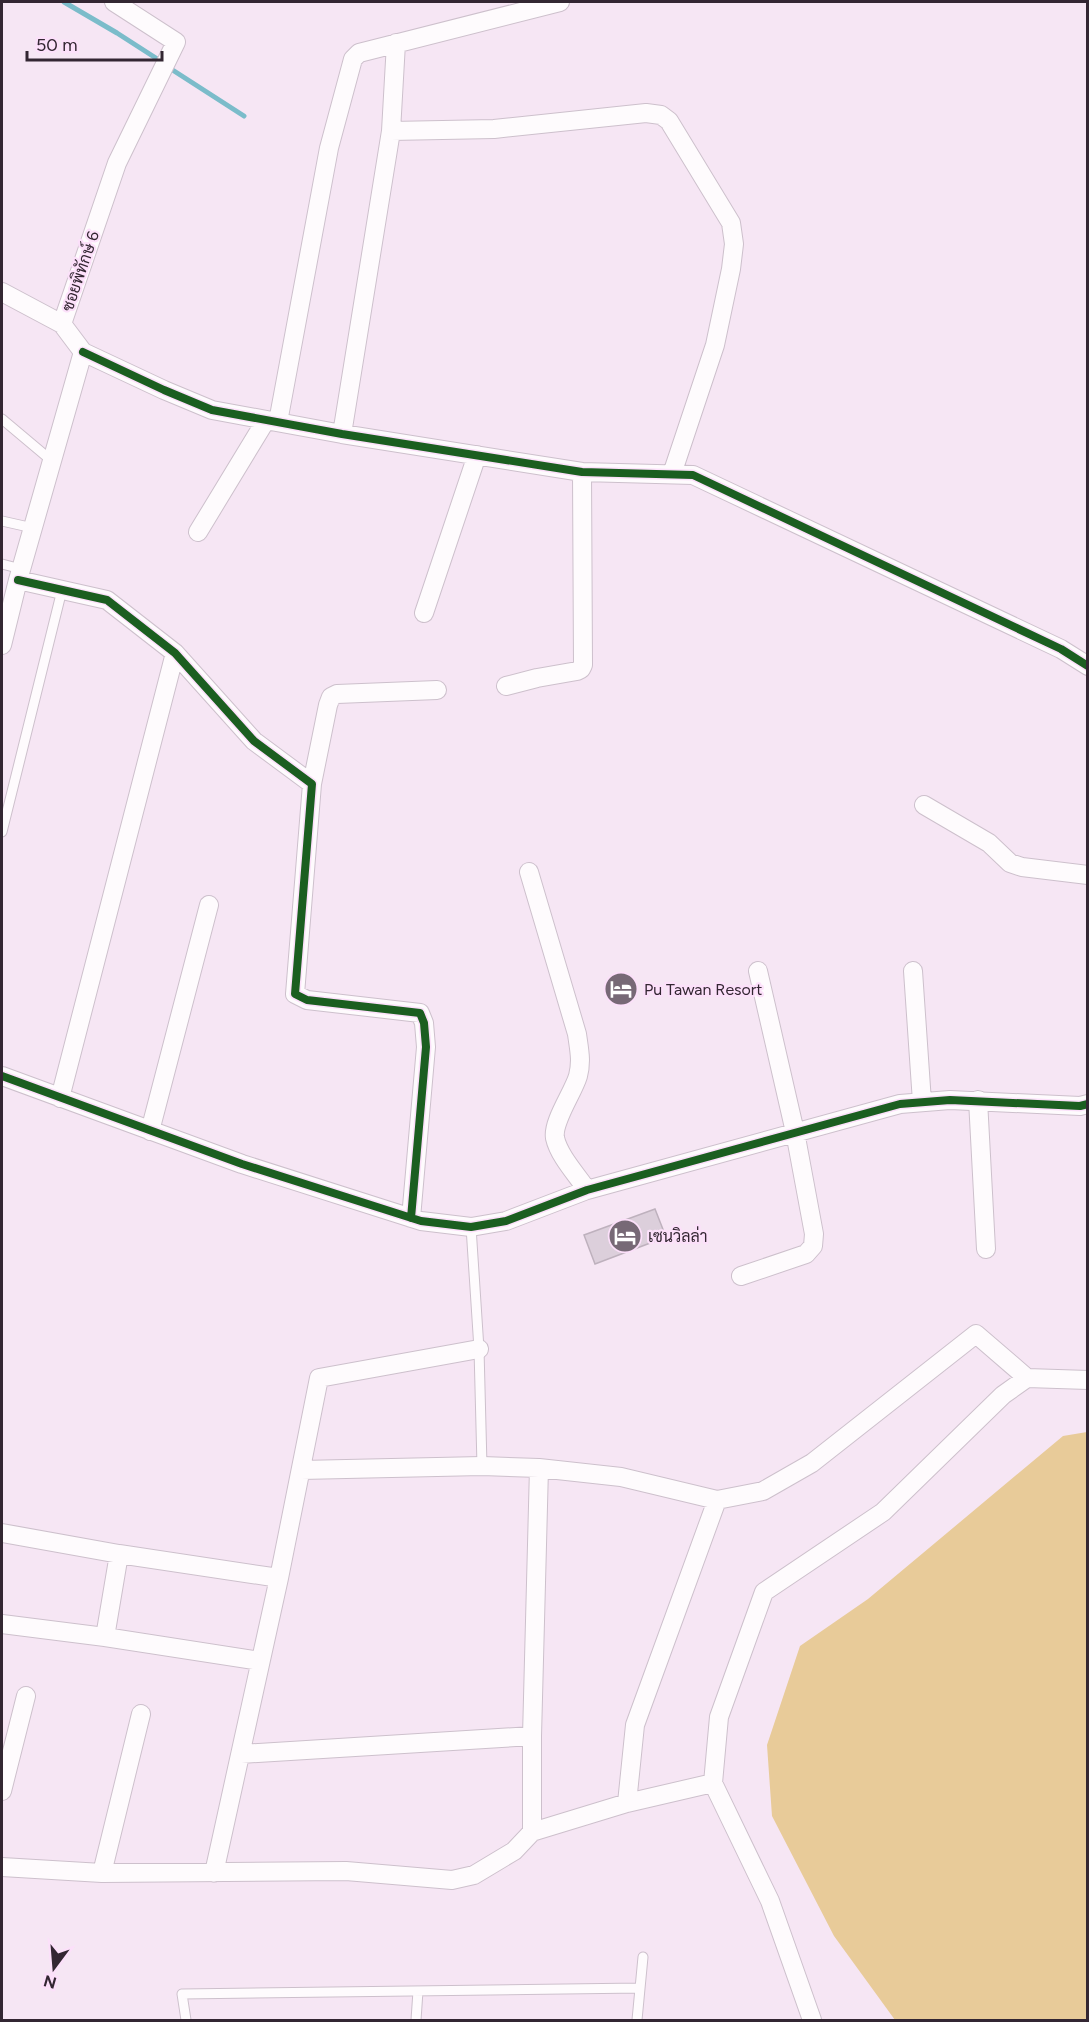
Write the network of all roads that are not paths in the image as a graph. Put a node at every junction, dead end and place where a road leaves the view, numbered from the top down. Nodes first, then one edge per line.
1 (114, 2) edge
2 (560, 2) edge
3 (396, 43) junction
4 (391, 131) junction
5 (2, 292) edge
6 (62, 324) junction
7 (82, 352) junction
8 (2, 419) edge
9 (272, 421) junction
10 (342, 434) junction
11 (477, 455) junction
12 (52, 461) junction
13 (582, 472) junction
14 (672, 474) junction
15 (2, 521) edge
16 (33, 528) junction
17 (198, 532) dead end
18 (2, 564) edge
19 (19, 575) junction
20 (62, 590) junction
21 (424, 613) dead end
22 (2, 645) edge
23 (175, 653) junction
24 (1088, 666) edge
25 (506, 686) dead end
26 (437, 690) dead end
27 (312, 784) junction
28 (924, 805) dead end
29 (2, 832) edge
30 (529, 872) dead end
31 (1088, 875) edge
32 (209, 905) dead end
33 (758, 971) dead end
34 (913, 971) dead end
35 (2, 1076) edge
36 (60, 1098) junction
37 (978, 1101) junction
38 (922, 1102) junction
39 (1088, 1104) edge
40 (150, 1131) junction
41 (795, 1132) junction
42 (587, 1190) junction
43 (411, 1218) junction
44 (471, 1227) junction
45 (986, 1249) dead end
46 (741, 1276) dead end
47 (479, 1349) junction
48 (1027, 1378) junction
49 (1088, 1380) edge
50 (482, 1466) junction
51 (538, 1468) junction
52 (301, 1470) junction
53 (717, 1500) junction
54 (2, 1533) edge
55 (119, 1554) junction
56 (279, 1578) junction
57 (2, 1624) edge
58 (105, 1637) junction
59 (260, 1661) junction
60 (26, 1696) dead end
61 (141, 1714) dead end
62 (532, 1736) junction
63 (242, 1754) junction
64 (713, 1783) junction
65 (2, 1791) edge
66 (627, 1803) junction
67 (532, 1832) junction
68 (2, 1868) edge
69 (102, 1873) junction
70 (214, 1873) junction
71 (643, 1957) dead end
72 (640, 1988) junction
73 (418, 1991) junction
74 (186, 2020) edge
75 (416, 2020) edge
76 (637, 2020) edge
77 (812, 2020) edge

1 - 6 street, ซอยพิทักษ์ 6
2 - 3 street
3 - 4 street
3 - 9 street
4 - 10 street
4 - 14 street
5 - 6 street
6 - 7 street, ซอยพิทักษ์ 6
7 - 9 street
7 - 12 street
8 - 12 lane
9 - 10 street
9 - 17 street
10 - 11 street
11 - 13 street
11 - 21 street
12 - 16 street
13 - 14 street
13 - 25 street
14 - 24 street
15 - 16 lane
16 - 19 street
18 - 19 lane
19 - 20 street
19 - 22 street
20 - 23 street
20 - 29 lane
23 - 27 street
23 - 36 street
26 - 27 street
27 - 43 street
28 - 31 street
30 - 42 street
32 - 40 street
33 - 41 street
34 - 38 street
35 - 36 street
36 - 40 street
37 - 38 street
37 - 39 street
37 - 45 street
38 - 41 street
40 - 43 street
41 - 42 street
41 - 46 street
42 - 44 street
43 - 44 street
44 - 47 lane
47 - 50 lane
47 - 52 street
48 - 49 street
48 - 53 street
48 - 64 street
50 - 51 street
50 - 52 street
51 - 53 street
51 - 62 street
52 - 56 street
53 - 66 street
54 - 55 street
55 - 56 street
55 - 58 street
56 - 59 street
57 - 58 street
58 - 59 street
59 - 63 street
60 - 65 street
61 - 69 street
62 - 63 street
62 - 67 street
63 - 70 street
64 - 66 street
64 - 77 street
66 - 67 street
67 - 70 street
68 - 69 street
69 - 70 street
71 - 72 lane
72 - 73 lane
72 - 76 lane
73 - 74 lane
73 - 75 lane

